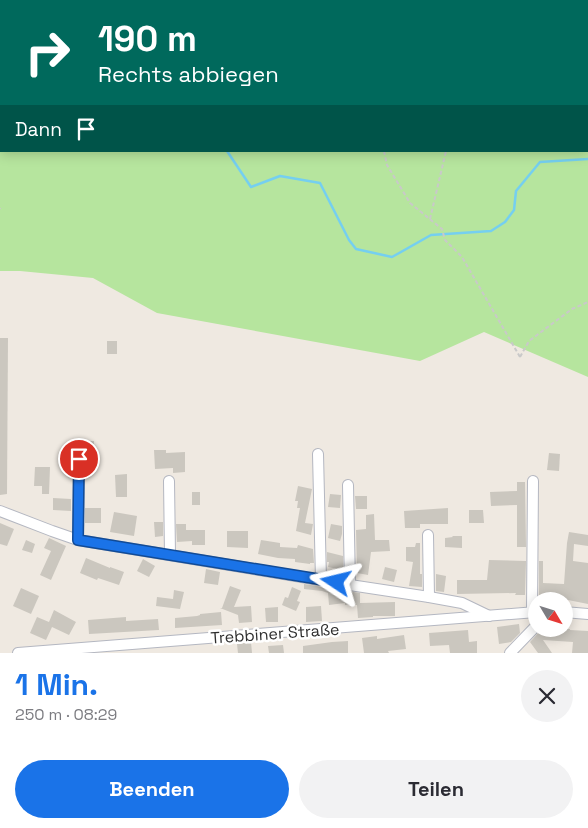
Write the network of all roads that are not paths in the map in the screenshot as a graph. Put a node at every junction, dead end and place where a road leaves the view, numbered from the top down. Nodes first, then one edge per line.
1 (318, 454) dead end
2 (79, 459) dead end
3 (169, 481) dead end
4 (533, 481) dead end
5 (348, 485) dead end
6 (0, 511) edge
7 (428, 535) dead end
8 (78, 540) junction
9 (170, 554) junction
10 (321, 580) junction
11 (350, 585) junction
12 (534, 592) edge
13 (428, 596) junction
14 (528, 613) edge
15 (573, 613) edge
16 (588, 614) edge
17 (490, 616) junction
18 (528, 634) edge
19 (18, 653) edge
20 (510, 653) edge

1 - 10 street
2 - 8 street
3 - 9 street
4 - 12 street, Trebbiner Straße
5 - 11 street
6 - 8 street
7 - 13 street
8 - 9 street
9 - 10 street
10 - 11 street
11 - 13 street
13 - 17 street
14 - 17 street, Trebbiner Straße
15 - 16 street
17 - 19 street, Trebbiner Straße
18 - 20 street

